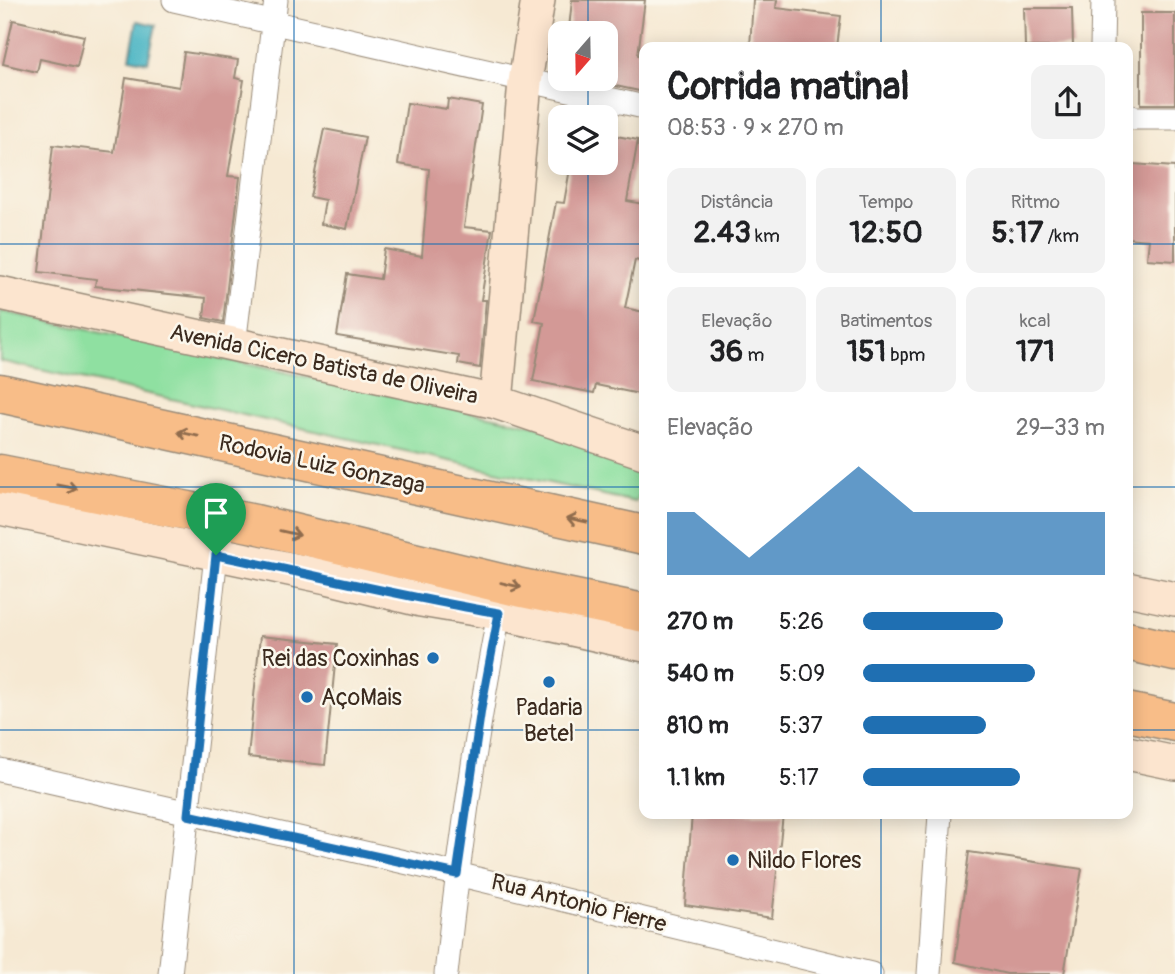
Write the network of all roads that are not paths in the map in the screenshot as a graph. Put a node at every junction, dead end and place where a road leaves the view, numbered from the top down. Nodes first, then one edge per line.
1 (174, 0) edge
2 (276, 0) edge
3 (538, 0) edge
4 (1103, 0) edge
5 (273, 23) junction
6 (1102, 42) edge
7 (525, 82) junction
8 (639, 106) edge
9 (1133, 117) edge
10 (1175, 118) edge
11 (0, 293) edge
12 (234, 345) junction
13 (0, 393) edge
14 (496, 402) junction
15 (639, 450) edge
16 (0, 474) edge
17 (0, 508) edge
18 (639, 534) edge
19 (216, 555) junction
20 (1133, 590) edge
21 (1175, 598) edge
22 (639, 611) edge
23 (499, 613) junction
24 (1133, 642) edge
25 (639, 644) edge
26 (1175, 652) edge
27 (1133, 713) edge
28 (1175, 722) edge
29 (1133, 754) edge
30 (1175, 763) edge
31 (0, 770) edge
32 (188, 815) junction
33 (940, 819) edge
34 (457, 874) junction
35 (170, 974) edge
36 (446, 974) edge
37 (871, 974) edge
38 (929, 974) edge

1 - 5 street
2 - 5 street
3 - 7 main road
4 - 6 street
5 - 7 street
5 - 12 street
7 - 8 street
7 - 14 main road
9 - 10 street
11 - 12 main road, Avenida Cicero Batista de Oliveira
12 - 14 main road, Avenida Cicero Batista de Oliveira
18 -> 13 highway, Rodovia Luiz Gonzaga
14 - 15 main road, Avenida Cicero Batista de Oliveira
16 -> 22 highway
17 - 19 main road
19 - 23 main road
19 - 32 street
20 - 21 main road
23 - 25 main road
23 - 34 street
24 - 26 highway
27 - 28 highway
29 - 30 main road
31 - 32 street, Rua Antonio Pierre
32 - 34 street, Rua Antonio Pierre
32 - 35 street
33 - 38 street
34 - 36 street
34 - 37 street, Rua Antonio Pierre

